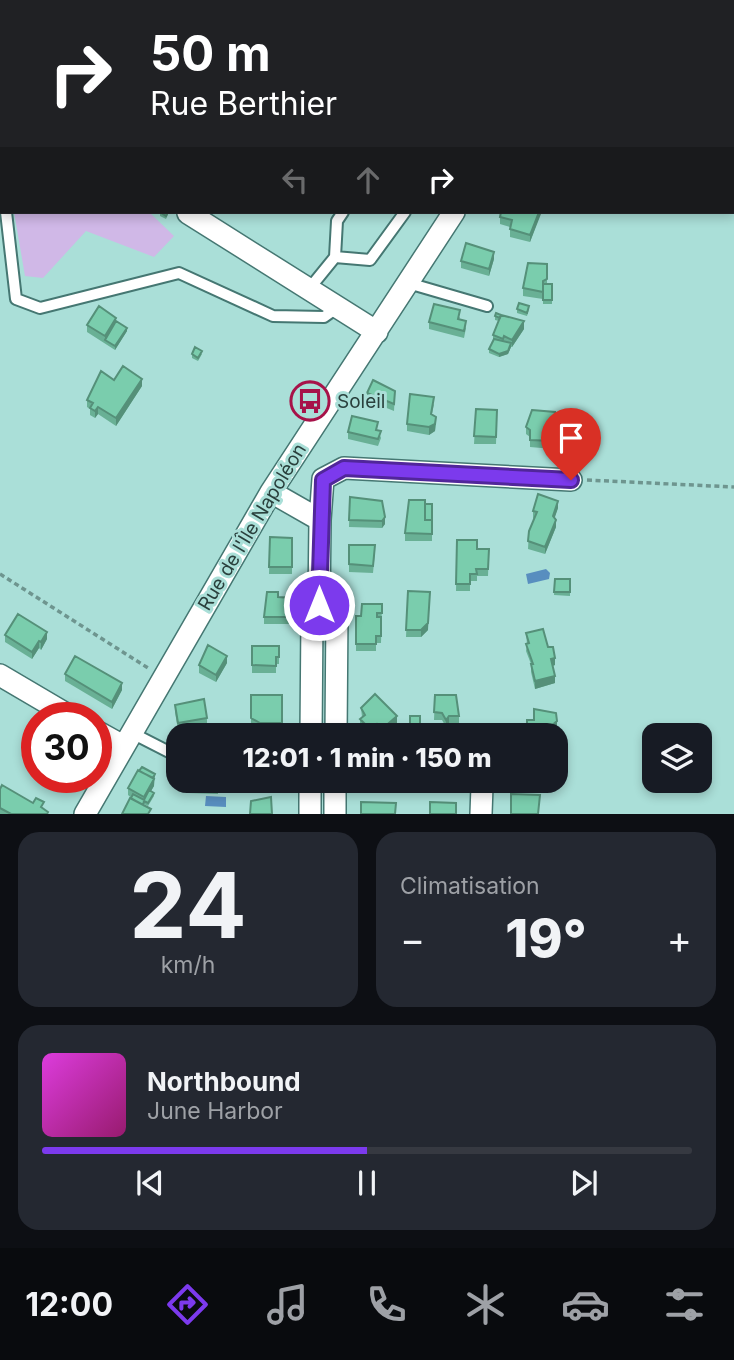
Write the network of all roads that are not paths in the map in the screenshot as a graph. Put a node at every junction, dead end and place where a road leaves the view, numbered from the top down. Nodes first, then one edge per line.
1 (6, 214) edge
2 (192, 214) edge
3 (342, 214) edge
4 (404, 214) edge
5 (453, 214) edge
6 (335, 257) junction
7 (408, 283) junction
8 (309, 289) junction
9 (486, 306) dead end
10 (338, 307) junction
11 (377, 332) junction
12 (571, 480) road end
13 (271, 492) junction
14 (320, 520) junction
15 (319, 605) junction
16 (0, 675) edge
17 (46, 702) edge
18 (311, 723) edge
19 (336, 723) edge
20 (112, 735) edge
21 (127, 739) junction
22 (166, 752) edge
23 (310, 793) edge
24 (335, 793) edge
25 (482, 793) edge
26 (85, 814) edge
27 (310, 814) edge
28 (335, 814) edge
29 (481, 814) edge

1 - 10 lane
2 - 8 street
3 - 6 lane
4 - 6 lane
5 - 7 street, Rue de l'Île Napoléon
6 - 8 lane
7 - 9 lane
7 - 11 street, Rue de l'Île Napoléon
8 - 10 street
10 - 11 street
11 - 13 street, Rue de l'Île Napoléon
12 - 14 street
13 - 14 street
13 - 21 street, Rue de l'Île Napoléon
14 - 15 street
15 - 18 street
15 - 19 street
16 - 17 street
20 - 21 street
21 - 22 lane
21 - 26 street, Rue de l'Île Napoléon
23 - 27 street
24 - 28 street
25 - 29 street

